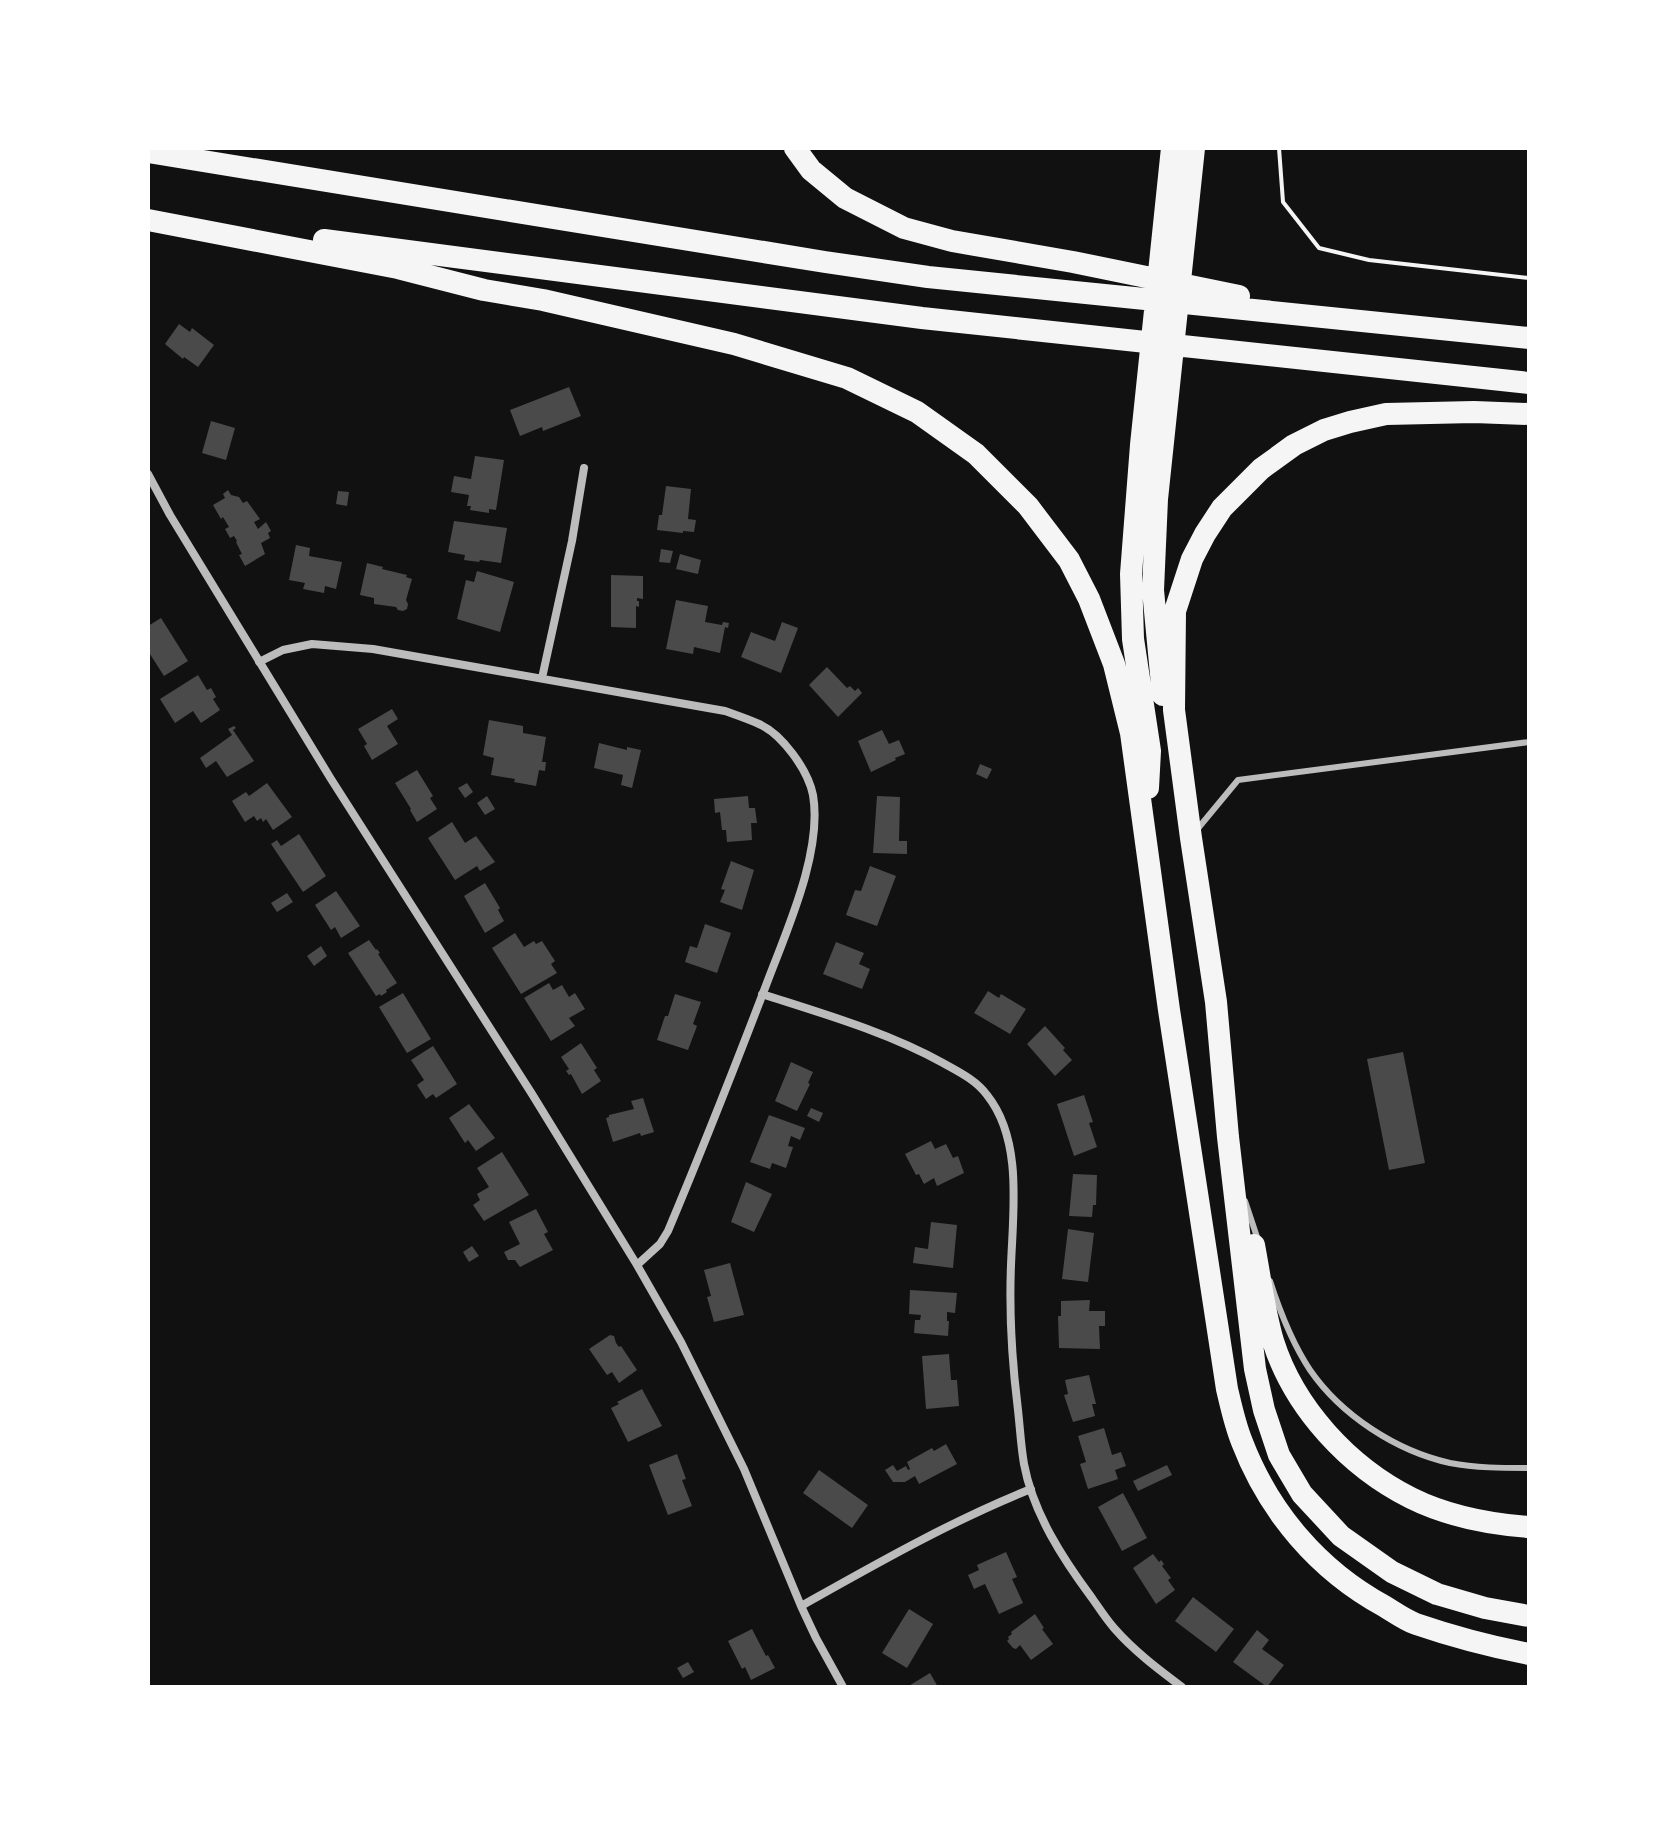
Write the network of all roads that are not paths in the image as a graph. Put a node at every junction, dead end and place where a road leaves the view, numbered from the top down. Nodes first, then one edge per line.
1 (795, 148) edge
2 (1172, 148) edge
3 (1194, 148) edge
4 (148, 152) edge
5 (148, 218) edge
6 (1173, 249) junction
7 (1357, 321) junction
8 (1529, 338) edge
9 (1160, 373) junction
10 (1529, 383) edge
11 (1529, 414) edge
12 (584, 468) dead end
13 (148, 474) edge
14 (259, 662) junction
15 (542, 678) junction
16 (1529, 742) edge
17 (1191, 838) junction
18 (1146, 844) junction
19 (762, 994) junction
20 (1228, 1137) junction
21 (1245, 1199) junction
22 (637, 1265) junction
23 (1529, 1468) edge
24 (1031, 1489) junction
25 (1529, 1527) edge
26 (801, 1606) junction
27 (1529, 1616) edge
28 (1457, 1635) junction
29 (1529, 1640) edge
30 (1529, 1654) edge
31 (843, 1687) edge
32 (1182, 1687) edge

1 - 7 highway
2 - 6 highway
3 - 6 highway
4 - 7 highway
5 - 10 highway
5 - 18 highway
6 - 9 highway
7 - 8 highway
9 - 17 highway
9 - 18 highway
11 - 17 highway
12 - 15 street
13 - 14 street
14 - 15 street
14 - 22 street
15 - 19 street
16 - 17 lane
17 - 20 highway
18 - 28 highway
19 - 22 street
19 - 24 street
20 - 21 highway
20 - 27 highway
21 - 23 lane
21 - 25 highway
22 - 26 street
24 - 26 street
24 - 32 street
26 - 31 street
28 - 29 highway
28 - 30 highway

